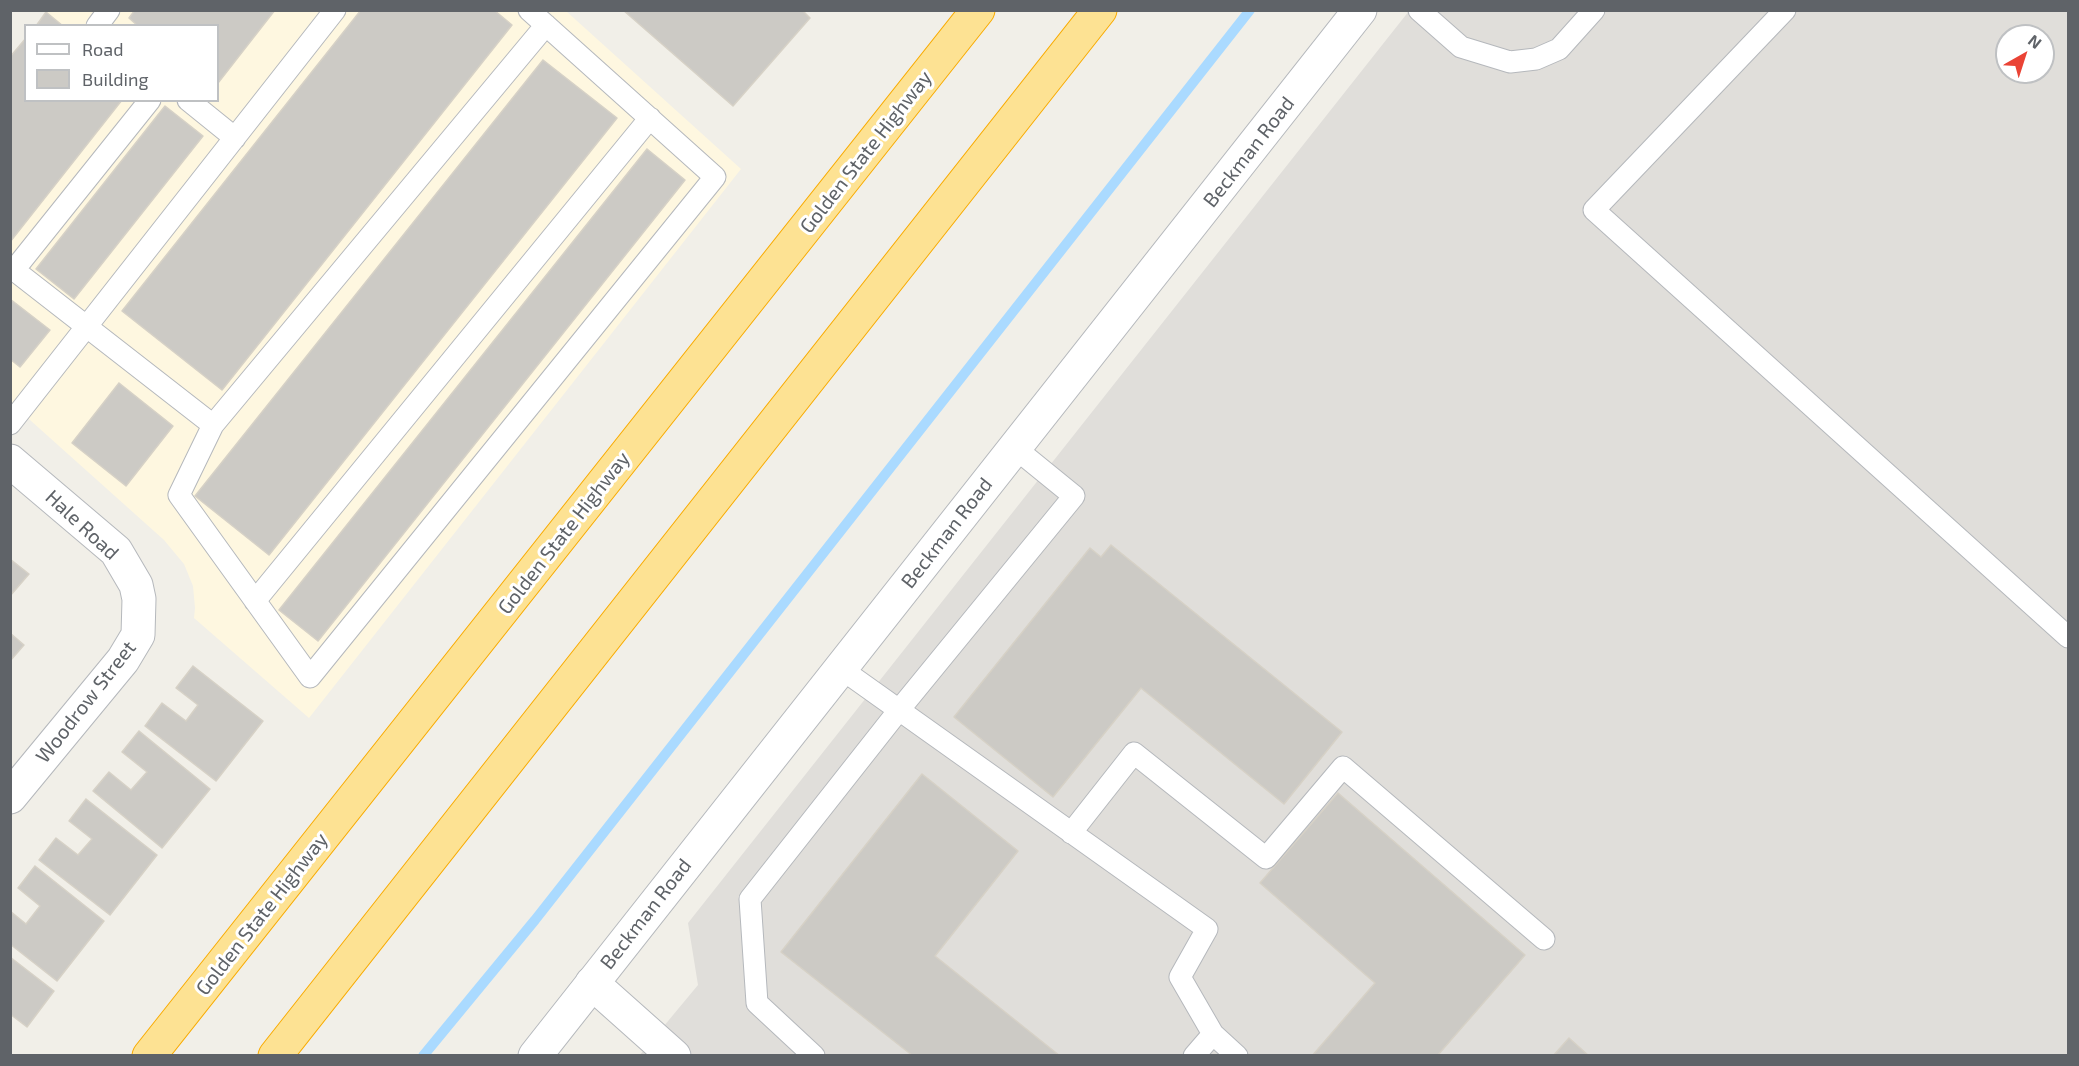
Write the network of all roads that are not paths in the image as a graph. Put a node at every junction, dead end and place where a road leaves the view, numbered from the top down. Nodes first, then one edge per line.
1 (109, 10) edge
2 (335, 10) edge
3 (530, 10) edge
4 (978, 10) edge
5 (1100, 10) edge
6 (1360, 10) edge
7 (1419, 10) edge
8 (1594, 10) edge
9 (1785, 10) edge
10 (98, 24) edge
11 (546, 25) junction
12 (148, 102) edge
13 (190, 102) edge
14 (650, 118) junction
15 (235, 138) junction
16 (87, 326) junction
17 (10, 424) edge
18 (213, 425) junction
19 (1015, 448) junction
20 (10, 461) edge
21 (139, 599) joint
22 (255, 601) junction
23 (2068, 637) edge
24 (840, 668) junction
25 (899, 710) junction
26 (10, 797) edge
27 (1071, 833) junction
28 (1544, 939) dead end
29 (592, 983) junction
30 (1213, 1034) junction
31 (149, 1056) edge
32 (275, 1056) edge
33 (535, 1056) edge
34 (674, 1056) edge
35 (814, 1056) edge
36 (1194, 1056) edge
37 (1237, 1056) edge

1 - 10 lane
2 - 15 lane
3 - 11 lane
4 - 31 highway, Golden State Highway
5 - 32 highway
6 - 19 street, Beckman Road
7 - 8 lane
9 - 23 lane
11 - 14 lane
11 - 18 lane
12 - 16 lane
13 - 15 lane
14 - 22 lane
14 - 22 lane
15 - 16 lane
16 - 17 lane
16 - 18 lane
18 - 22 lane
19 - 24 street, Beckman Road
19 - 25 lane
20 - 21 street, Hale Road
21 - 26 street, Woodrow Street
24 - 25 lane
24 - 29 street, Beckman Road
25 - 27 lane
25 - 35 lane
27 - 28 lane
27 - 30 lane
29 - 33 street, Beckman Road
29 - 34 street
30 - 36 lane
30 - 37 lane

